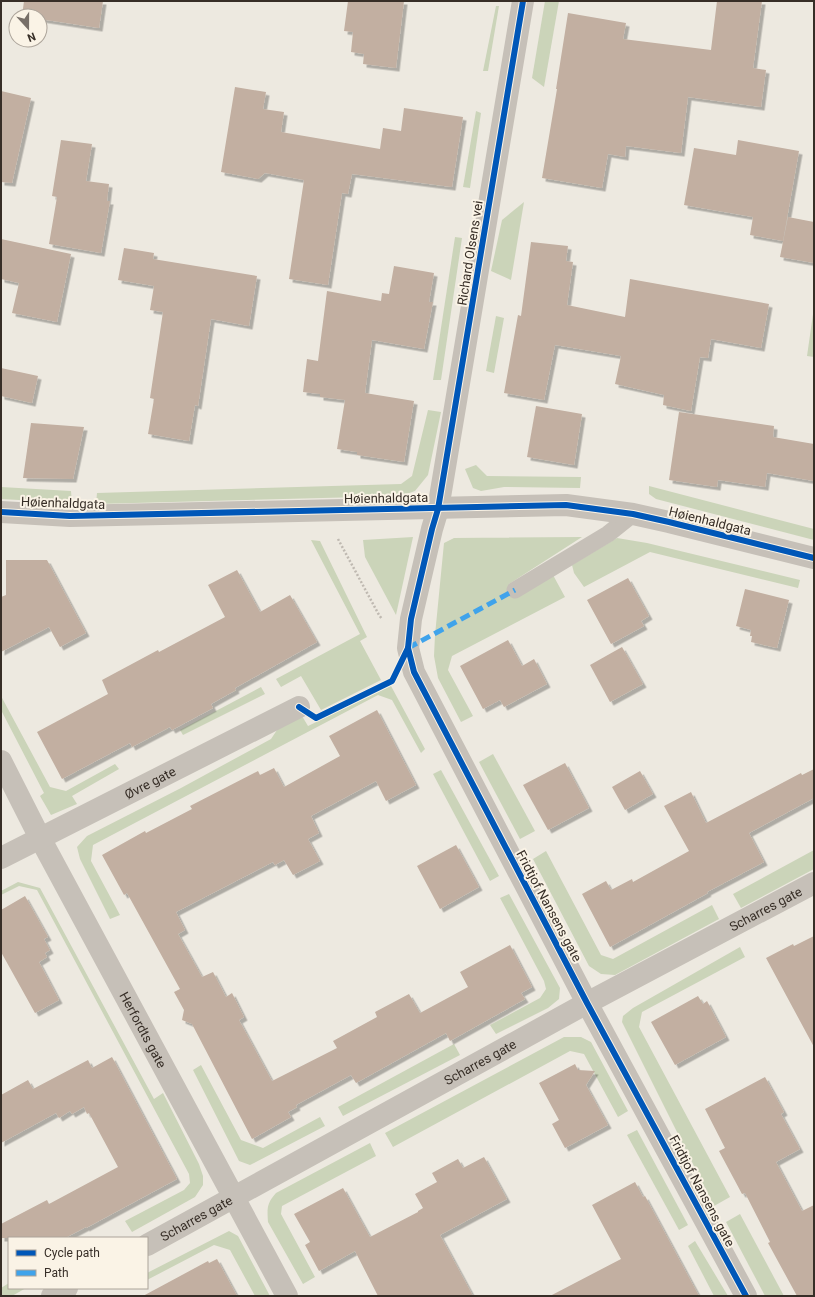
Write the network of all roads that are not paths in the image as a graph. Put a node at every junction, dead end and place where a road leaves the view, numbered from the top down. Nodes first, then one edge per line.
1 (523, 1) edge
2 (438, 509) junction
3 (1, 512) edge
4 (633, 514) junction
5 (814, 558) edge
6 (515, 590) dead end
7 (299, 707) dead end
8 (1, 761) edge
9 (40, 838) junction
10 (1, 858) edge
11 (814, 883) edge
12 (587, 1003) junction
13 (234, 1198) junction
14 (148, 1244) edge
15 (65, 1289) edge
16 (52, 1296) edge
17 (287, 1296) edge
18 (746, 1296) edge

1 - 2 street, Richard Olsens vei
2 - 3 street, Høienhaldgata
2 - 4 street, Høienhaldgata
2 - 12 street, Fridtjof Nansens gate
4 - 5 street, Høienhaldgata
4 - 6 lane
7 - 9 street, Øvre gate
8 - 9 street, Herfordts gate
9 - 10 street, Øvre gate
9 - 13 street, Herfordts gate
11 - 12 street, Scharres gate
12 - 13 street, Scharres gate
12 - 18 street, Fridtjof Nansens gate
13 - 14 street, Scharres gate
13 - 17 street, Herfordts gate
15 - 16 street

